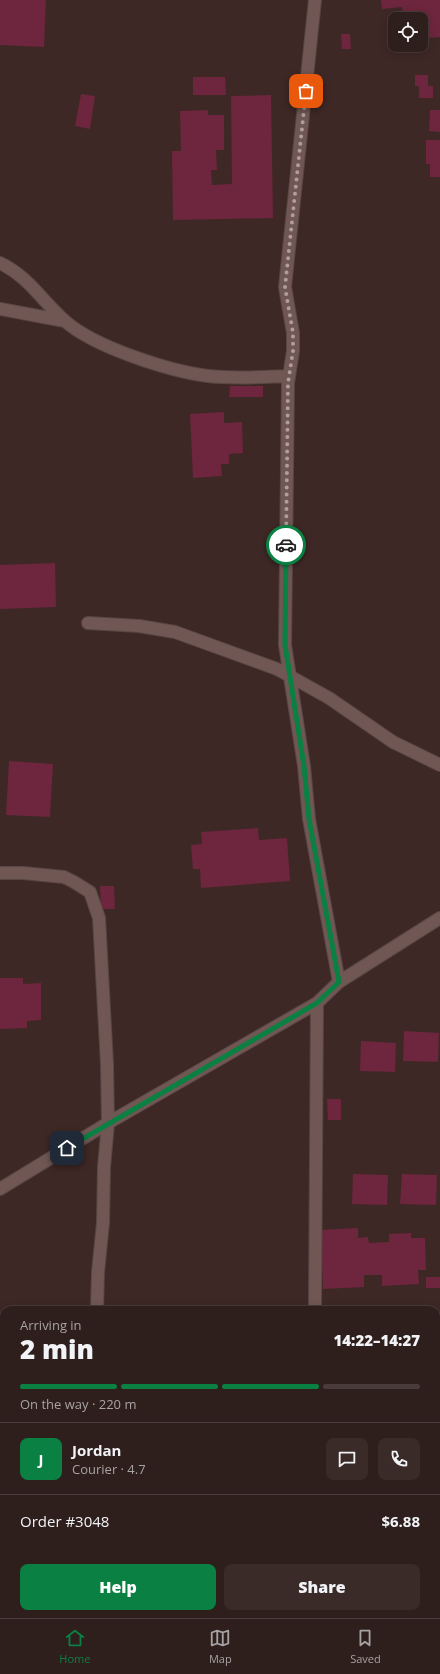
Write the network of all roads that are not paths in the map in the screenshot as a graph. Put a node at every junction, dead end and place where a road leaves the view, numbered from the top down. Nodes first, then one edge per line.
1 (315, 0) edge
2 (0, 263) edge
3 (0, 309) edge
4 (65, 321) junction
5 (290, 376) junction
6 (88, 623) dead end
7 (290, 675) junction
8 (440, 765) edge
9 (0, 872) edge
10 (440, 918) edge
11 (339, 982) junction
12 (317, 1003) junction
13 (108, 1123) junction
14 (0, 1189) edge
15 (97, 1306) edge
16 (315, 1306) edge

1 - 5 street
2 - 4 street
3 - 4 street
4 - 5 street
5 - 7 street
6 - 7 street
7 - 8 street
7 - 11 street
9 - 13 street
10 - 11 street
11 - 12 street
12 - 13 street
12 - 16 street
13 - 14 street
13 - 15 street

